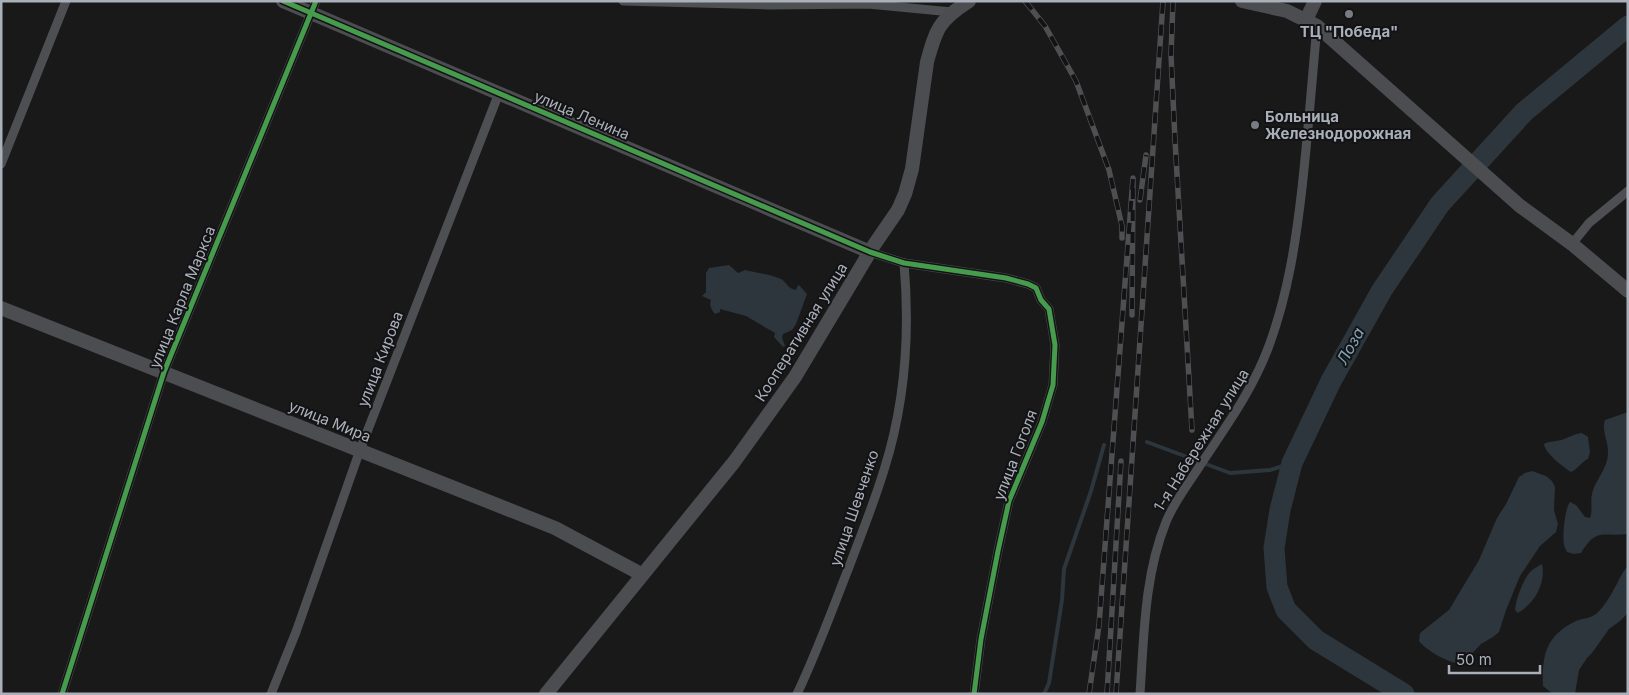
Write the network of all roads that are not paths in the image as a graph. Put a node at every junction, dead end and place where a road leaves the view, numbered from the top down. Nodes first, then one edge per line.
1 (66, 1) edge
2 (283, 1) edge
3 (624, 1) edge
4 (969, 1) edge
5 (1242, 1) edge
6 (1315, 1) edge
7 (314, 7) edge
8 (952, 12) junction
9 (1312, 23) junction
10 (499, 93) junction
11 (1, 164) edge
12 (1628, 191) edge
13 (1572, 244) junction
14 (870, 252) junction
15 (904, 263) junction
16 (1628, 291) edge
17 (1, 308) edge
18 (164, 372) junction
19 (360, 450) junction
20 (641, 574) junction
21 (1140, 693) edge
22 (62, 694) edge
23 (271, 694) edge
24 (546, 694) edge
25 (797, 694) edge
26 (974, 694) edge
27 (1146, 694) edge

1 - 11 street
2 - 7 street, улица Ленина
3 - 8 street
4 - 8 street, Кооперативная улица
5 - 9 street
6 - 9 street
7 - 10 street, улица Ленина
7 - 18 street, улица Карла Маркса
8 - 14 street, Кооперативная улица
9 - 13 street
9 - 21 street, 1-я Набережная улица
10 - 14 street, улица Ленина
10 - 19 street, улица Кирова
12 - 13 street
13 - 16 street
14 - 15 street
14 - 20 street, Кооперативная улица
15 - 25 street, улица Шевченко
15 - 26 street, улица Гоголя
17 - 18 street, улица Мира
18 - 19 street, улица Мира
18 - 22 street, улица Карла Маркса
19 - 20 street, улица Мира
19 - 23 street, улица Кирова
20 - 24 street, Кооперативная улица
21 - 27 street, 1-я Набережная улица

